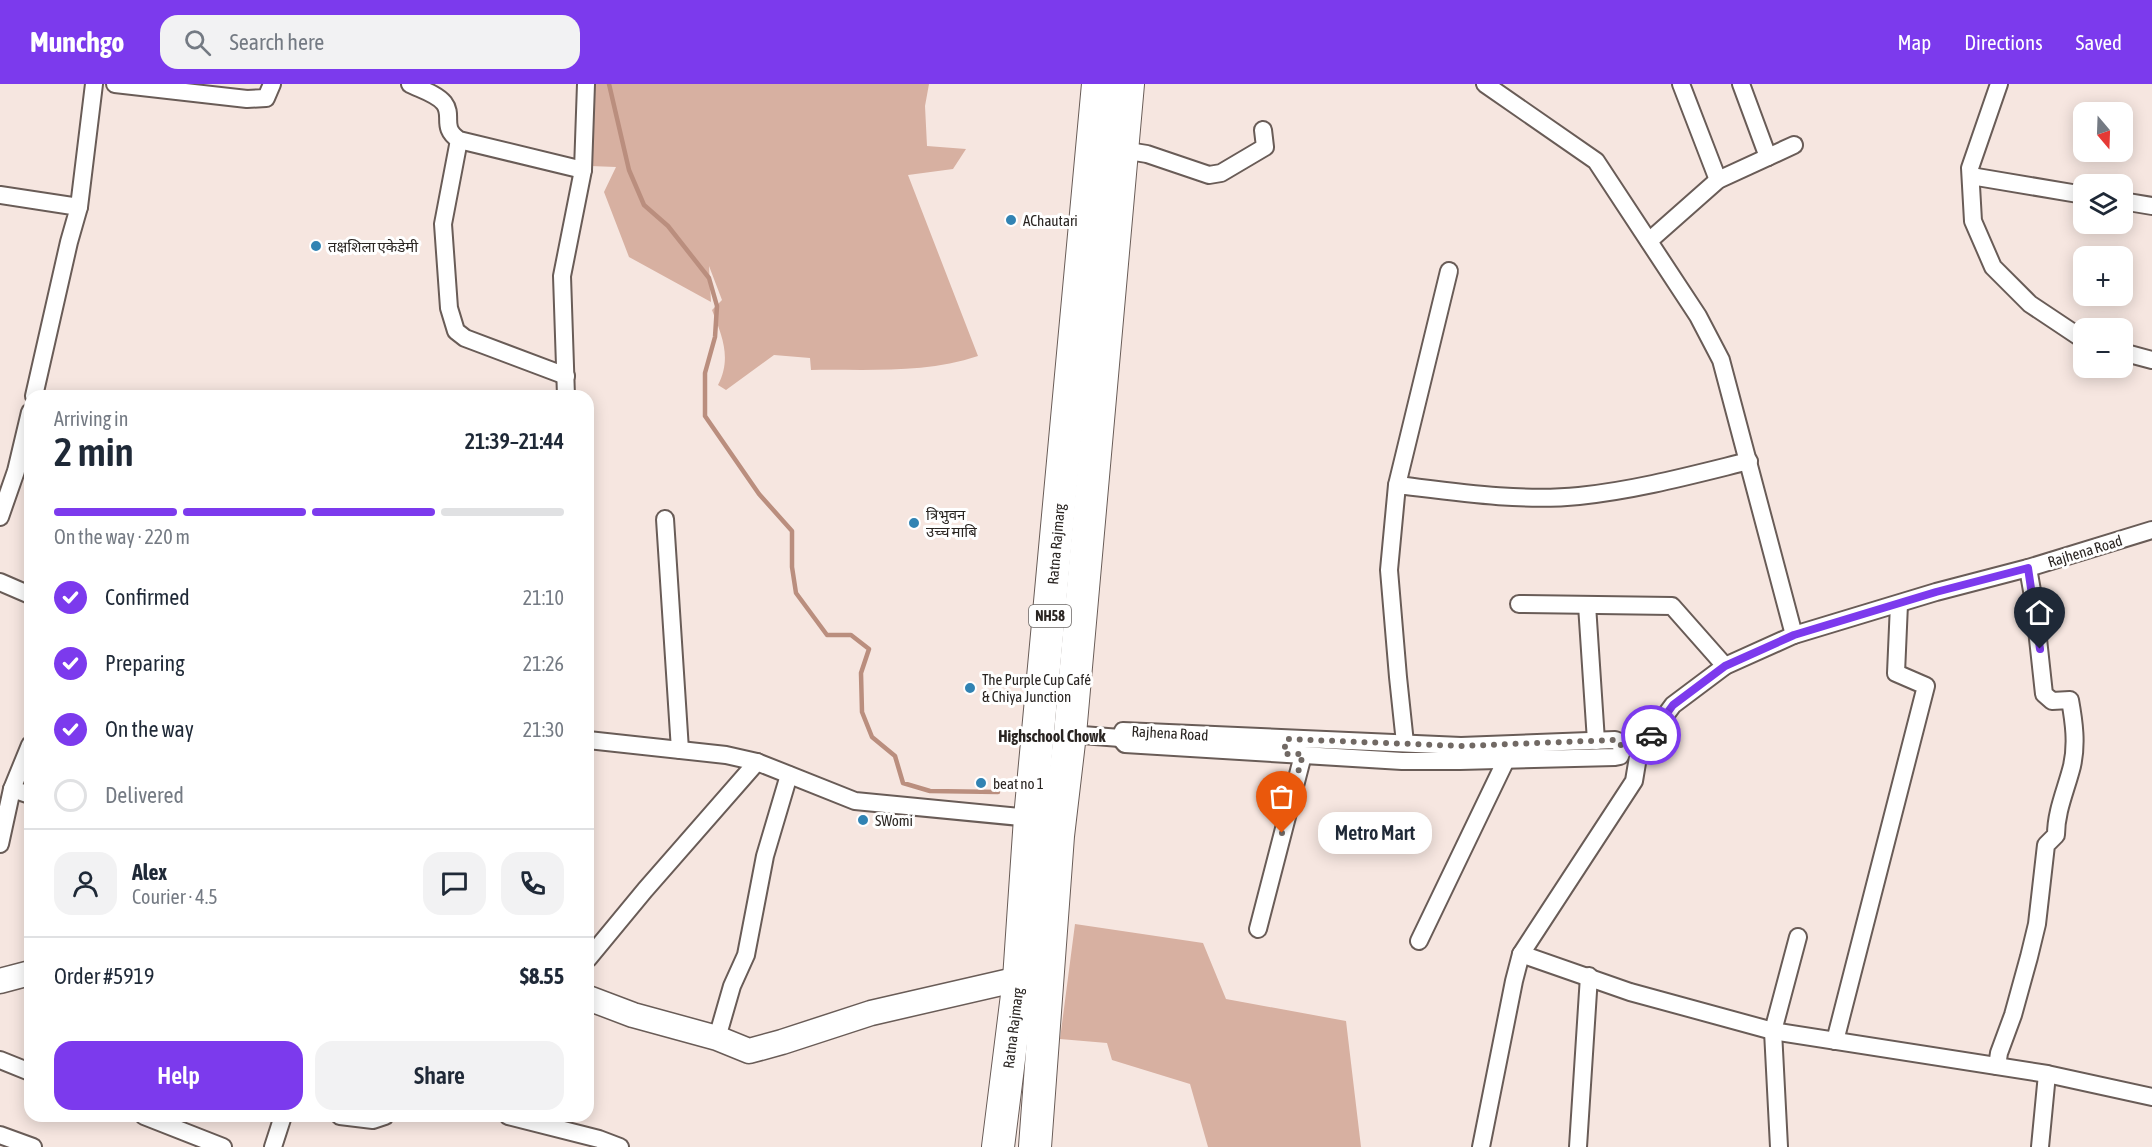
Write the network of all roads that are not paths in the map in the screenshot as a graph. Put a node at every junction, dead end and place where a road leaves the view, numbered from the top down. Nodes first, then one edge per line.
1 (94, 84) edge
2 (115, 84) edge
3 (272, 84) edge
4 (410, 84) edge
5 (586, 84) edge
6 (1098, 84) edge
7 (1128, 84) edge
8 (1485, 84) edge
9 (1681, 84) edge
10 (1741, 84) edge
11 (1999, 84) edge
12 (1263, 130) dead end
13 (459, 140) junction
14 (1794, 145) dead end
15 (1122, 150) junction
16 (1768, 157) junction
17 (583, 170) junction
18 (1971, 176) junction
19 (1718, 180) junction
20 (2073, 193) edge
21 (0, 195) edge
22 (2133, 203) edge
23 (2152, 206) edge
24 (79, 207) junction
25 (1649, 242) junction
26 (1449, 271) dead end
27 (2073, 333) edge
28 (2133, 355) edge
29 (2152, 360) edge
30 (566, 376) junction
31 (35, 390) edge
32 (566, 390) edge
33 (1749, 461) junction
34 (23, 473) edge
35 (1397, 485) junction
36 (0, 517) edge
37 (665, 519) dead end
38 (2152, 530) edge
39 (2028, 568) junction
40 (0, 582) edge
41 (24, 592) edge
42 (1519, 604) dead end
43 (1899, 604) junction
44 (1587, 605) junction
45 (1794, 635) junction
46 (1725, 666) junction
47 (1070, 734) junction
48 (594, 741) edge
49 (1596, 741) junction
50 (1406, 743) junction
51 (1285, 747) junction
52 (1617, 749) junction
53 (680, 750) junction
54 (1639, 751) junction
55 (1303, 754) junction
56 (1461, 754) junction
57 (24, 760) edge
58 (1506, 760) junction
59 (757, 762) junction
60 (789, 775) junction
61 (12, 789) junction
62 (24, 793) edge
63 (1030, 818) junction
64 (0, 844) edge
65 (1258, 929) dead end
66 (1798, 937) dead end
67 (1419, 940) dead end
68 (594, 952) edge
69 (1521, 954) junction
70 (24, 975) edge
71 (1589, 976) junction
72 (1019, 979) junction
73 (0, 981) edge
74 (594, 1000) edge
75 (1773, 1031) junction
76 (717, 1038) junction
77 (1835, 1041) junction
78 (0, 1060) edge
79 (1997, 1066) junction
80 (24, 1070) edge
81 (2047, 1074) junction
82 (2152, 1097) edge
83 (159, 1122) edge
84 (281, 1122) edge
85 (532, 1122) edge
86 (0, 1135) edge
87 (597, 1143) edge
88 (33, 1147) edge
89 (224, 1147) edge
90 (273, 1147) edge
91 (620, 1147) edge
92 (998, 1147) edge
93 (1035, 1147) edge
94 (1481, 1147) edge
95 (1578, 1147) edge
96 (1779, 1147) edge
97 (2040, 1147) edge

1 - 24 street
2 - 3 street
4 - 13 street
5 - 17 street
6 - 63 highway, Ratna Rajmarg / NH58
7 - 15 highway, Ratna Rajmarg / NH58
8 - 25 street
9 - 19 street
10 - 16 street
11 - 18 street
12 - 15 street
13 - 17 street
13 - 30 street
14 - 16 street
15 - 47 highway, Ratna Rajmarg / NH58
16 - 19 street
17 - 30 street
18 - 20 street
18 - 27 street
19 - 25 street
21 - 24 street
22 - 23 street
24 - 31 street
25 - 33 street
26 - 35 street
28 - 29 street
30 - 32 street
33 - 35 street
33 - 45 street
34 - 36 street
35 - 50 street
37 - 53 street
38 - 39 street, Rajhena Road
39 - 43 street, Rajhena Road
39 - 79 street
40 - 41 street
42 - 44 street
43 - 45 street, Rajhena Road
43 - 77 street
44 - 46 street
44 - 49 street
45 - 46 street, Rajhena Road
46 - 54 street, Rajhena Road
47 - 51 street, Rajhena Road
47 - 93 highway, Ratna Rajmarg / NH58
48 - 53 street
49 - 52 street, Rajhena Road
49 - 56 street, Rajhena Road
50 - 51 street, Rajhena Road
50 - 56 street, Rajhena Road
51 - 55 street, Rajhena Road
52 - 54 street
52 - 58 street, Rajhena Road
53 - 59 street
54 - 69 street
55 - 56 street, Rajhena Road
55 - 65 street
56 - 58 street, Rajhena Road
57 - 61 street
58 - 67 street
59 - 60 street
59 - 68 street
60 - 63 street
60 - 76 street
61 - 62 street
61 - 64 street
63 - 72 highway, Ratna Rajmarg / NH58
66 - 75 street
69 - 71 street
69 - 94 street
70 - 73 street
71 - 75 street
71 - 95 street
72 - 76 street
72 - 92 highway, Ratna Rajmarg / NH58
74 - 76 street
75 - 77 street
75 - 96 street
77 - 79 street
78 - 80 street
79 - 81 street
81 - 82 street
81 - 97 street
83 - 89 street
84 - 90 street
85 - 87 street
86 - 88 street
87 - 91 street

